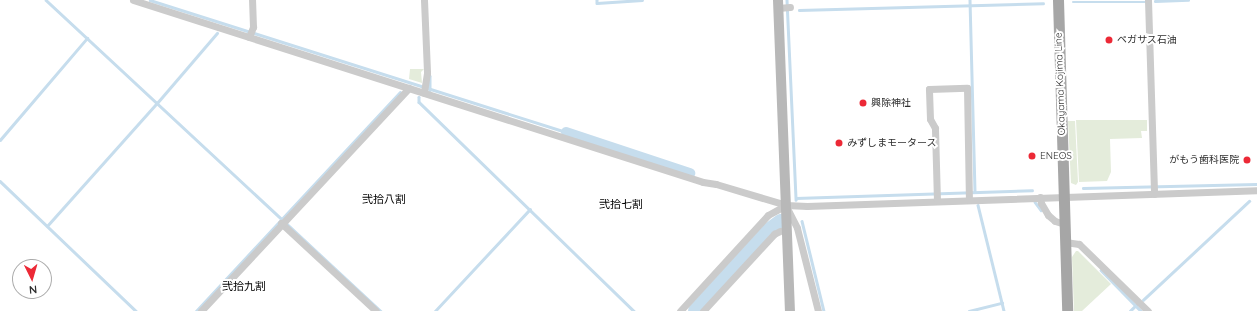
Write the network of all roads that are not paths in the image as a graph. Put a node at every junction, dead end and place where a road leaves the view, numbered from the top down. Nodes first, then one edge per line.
1 (133, 0) edge
2 (252, 0) edge
3 (424, 0) edge
4 (1058, 0) edge
5 (1148, 0) edge
6 (783, 5) edge
7 (250, 34) junction
8 (409, 88) junction
9 (425, 90) junction
10 (1154, 189) junction
11 (1257, 190) edge
12 (969, 195) junction
13 (937, 196) junction
14 (1040, 197) junction
15 (1063, 197) junction
16 (786, 205) junction
17 (283, 221) junction
18 (1064, 224) junction
19 (780, 231) dead end
20 (1065, 242) junction
21 (201, 311) edge
22 (376, 311) edge
23 (680, 311) edge
24 (703, 311) edge
25 (790, 311) edge
26 (818, 311) edge
27 (1067, 311) edge
28 (1148, 311) edge

1 - 7 street
2 - 7 street
3 - 9 street
4 - 15 main road, Okayama Kojima Line
5 - 10 street
6 - 16 street
7 - 8 street
8 - 9 street
8 - 17 street
9 - 16 street
10 - 11 street
10 - 15 street
12 - 13 street
12 - 13 street
12 - 14 street
13 - 16 street
14 - 15 street
14 - 18 street
15 - 18 main road, Okayama Kojima Line
16 - 23 street
16 - 25 street
16 - 26 street
17 - 21 street
17 - 22 street
18 - 20 main road, Okayama Kojima Line
19 - 24 street
20 - 27 main road, Okayama Kojima Line
20 - 28 street

